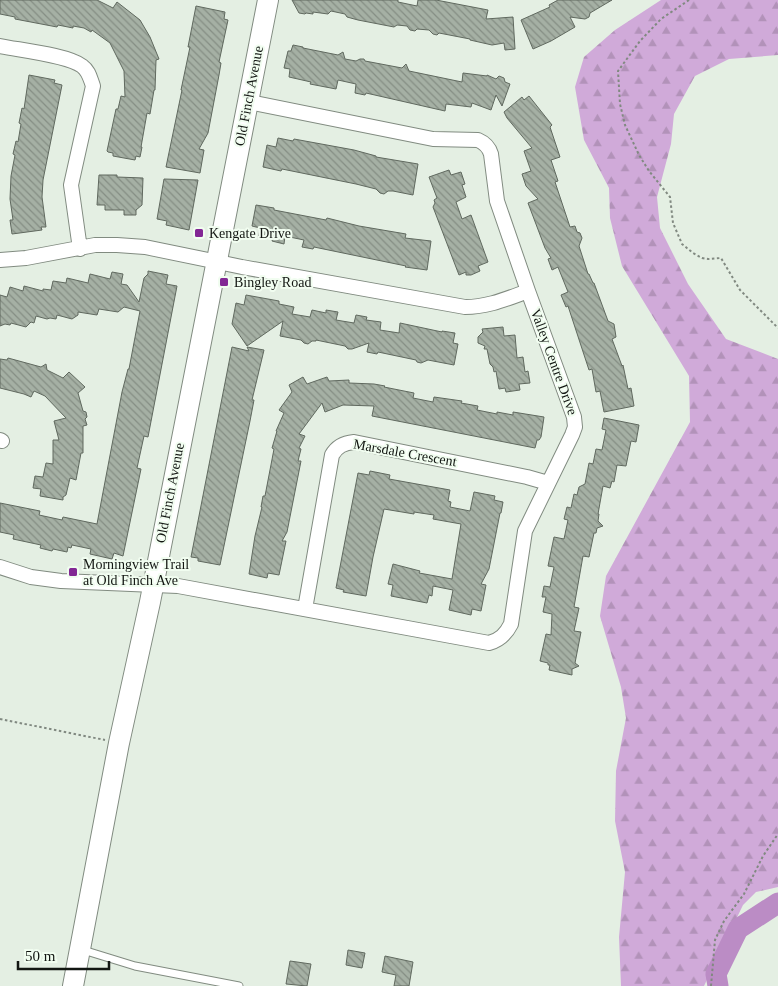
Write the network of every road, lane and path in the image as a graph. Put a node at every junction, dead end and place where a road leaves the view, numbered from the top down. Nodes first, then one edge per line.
1 (268, 0) edge
2 (689, 0) edge
3 (0, 46) edge
4 (249, 102) junction
5 (80, 249) junction
6 (0, 260) edge
7 (216, 262) junction
8 (528, 291) junction
9 (778, 328) edge
10 (548, 483) junction
11 (0, 566) edge
12 (152, 585) junction
13 (305, 609) junction
14 (0, 719) edge
15 (119, 743) junction
16 (778, 834) edge
17 (80, 950) junction
18 (73, 986) edge
19 (240, 986) edge
20 (711, 986) edge

1 - 4 street, Old Finch Avenue
2 - 9 path
3 - 5 street
4 - 7 street, Old Finch Avenue
4 - 8 street, Valley Centre Drive
5 - 6 street
5 - 7 street
7 - 8 street
7 - 12 street, Old Finch Avenue
8 - 10 street, Valley Centre Drive
10 - 13 street, Valley Centre Drive
10 - 13 street, Marsdale Crescent
11 - 12 street, Valley Centre Drive
12 - 13 street, Valley Centre Drive
12 - 15 street, Old Finch Avenue
14 - 15 path
15 - 17 street, Old Finch Avenue
16 - 20 path
17 - 18 street, Old Finch Avenue
17 - 19 lane

